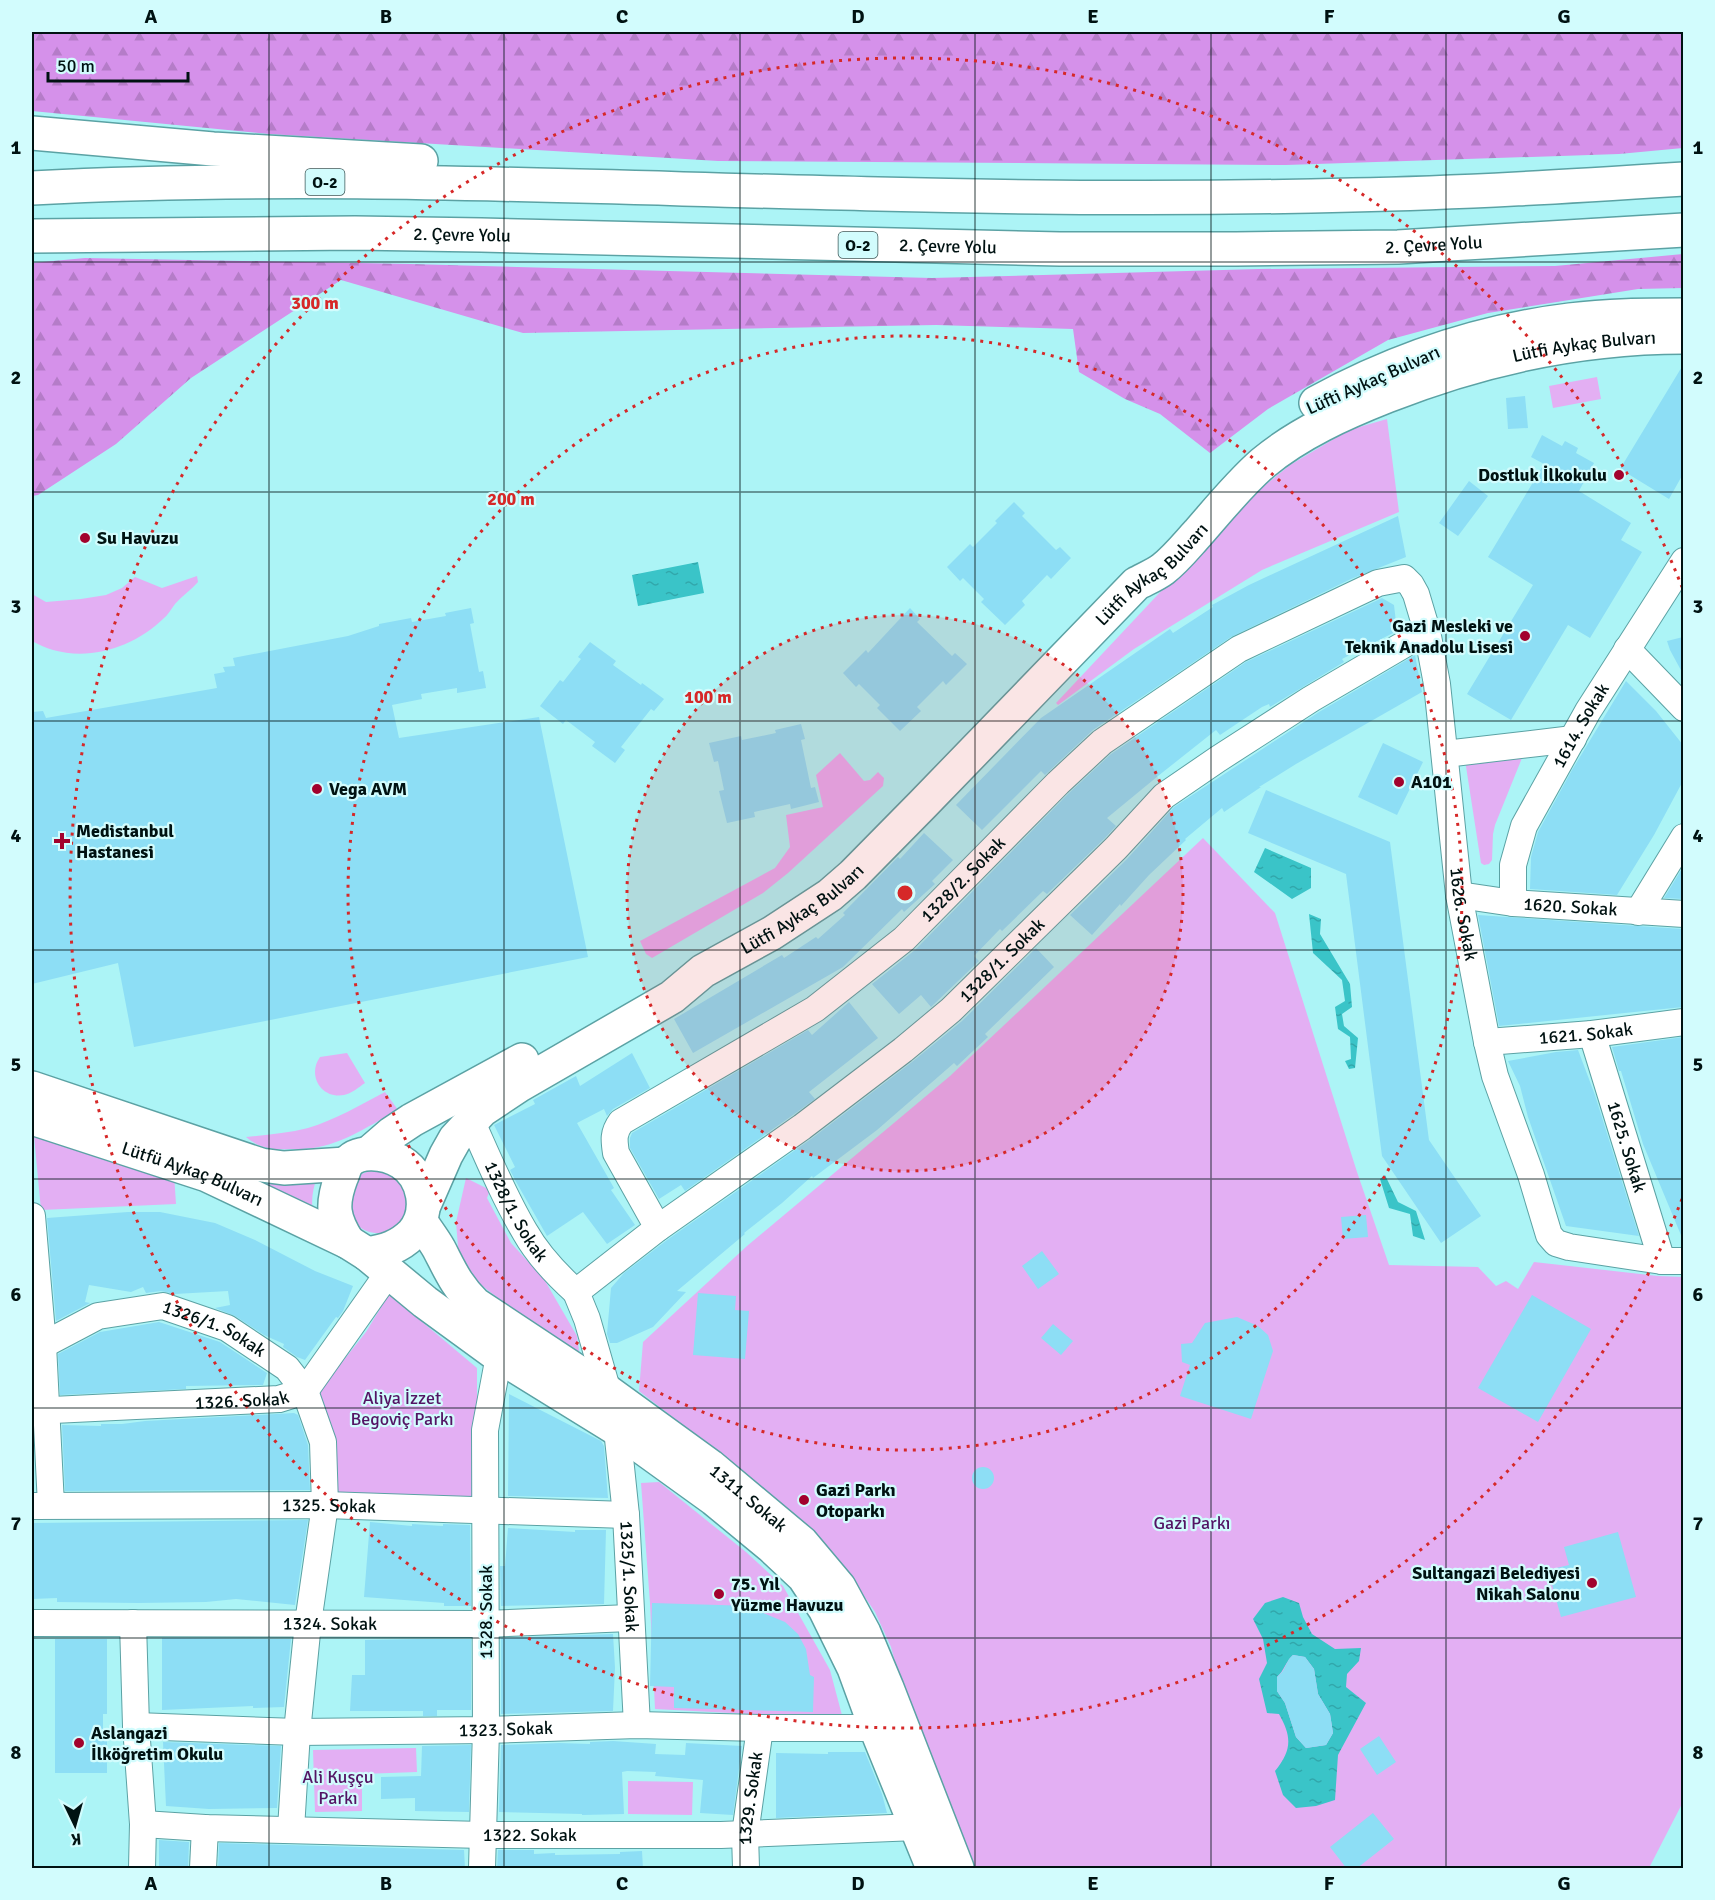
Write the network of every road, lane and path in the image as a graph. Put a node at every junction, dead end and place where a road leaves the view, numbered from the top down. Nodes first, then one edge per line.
1 (32, 133) edge
2 (1683, 179) edge
3 (618, 187) junction
4 (32, 188) edge
5 (1683, 230) edge
6 (32, 236) edge
7 (1683, 296) edge
8 (1683, 315) edge
9 (1528, 326) junction
10 (1683, 337) edge
11 (1683, 357) edge
12 (1490, 360) junction
13 (1683, 561) edge
14 (1404, 578) joint
15 (1136, 585) junction
16 (1426, 631) junction
17 (1627, 649) junction
18 (1683, 708) edge
19 (1573, 739) junction
20 (1445, 754) junction
21 (1683, 837) edge
22 (1459, 895) junction
23 (1513, 903) junction
24 (1638, 912) junction
25 (1683, 914) edge
26 (703, 971) junction
27 (1683, 1022) edge
28 (1592, 1034) junction
29 (1487, 1042) junction
30 (32, 1088) edge
31 (32, 1118) edge
32 (471, 1120) junction
33 (358, 1159) junction
34 (423, 1212) junction
35 (32, 1216) edge
36 (658, 1228) junction
37 (368, 1256) junction
38 (1672, 1261) edge
39 (35, 1280) edge
40 (576, 1292) junction
41 (43, 1345) junction
42 (499, 1356) junction
43 (304, 1391) junction
44 (608, 1392) junction
45 (39, 1410) edge
46 (617, 1429) junction
47 (41, 1505) edge
48 (325, 1505) junction
49 (486, 1511) junction
50 (626, 1515) junction
51 (630, 1618) junction
52 (32, 1623) edge
53 (133, 1623) junction
54 (308, 1623) junction
55 (486, 1624) junction
56 (637, 1725) junction
57 (136, 1726) junction
58 (760, 1728) junction
59 (876, 1728) junction
60 (486, 1730) junction
61 (297, 1732) junction
62 (143, 1824) junction
63 (917, 1827) junction
64 (205, 1828) junction
65 (291, 1829) junction
66 (745, 1834) junction
67 (483, 1835) junction
68 (142, 1869) edge
69 (203, 1869) edge
70 (482, 1869) edge
71 (746, 1869) edge
72 (933, 1869) edge
73 (957, 1869) edge

1 - 3 main road
2 - 3 main road, O-2
3 - 4 main road, O-2
5 - 6 main road, 2. Çevre Yolu / O-2
7 - 9 main road
8 - 9 main road, Lüfti Aykaç Bulvarı
9 - 15 main road, Lüfti Aykaç Bulvarı
10 - 12 main road, Lütfi Aykaç Bulvarı
11 - 12 main road
12 - 15 main road, Lütfi Aykaç Bulvarı
13 - 17 street, 1614. Sokak
14 - 16 street, 1626. Sokak
14 - 36 street, 1328/2. Sokak
15 - 26 main road, Lütfi Aykaç Bulvarı
16 - 20 street, 1626. Sokak
16 - 36 street, 1328/1. Sokak
17 - 18 street
17 - 19 street, 1614. Sokak
19 - 20 street
19 - 23 street, 1614. Sokak
20 - 22 street, 1626. Sokak
21 - 24 street
22 - 23 street, 1620. Sokak
22 - 29 street, 1626. Sokak
23 - 24 street, 1620. Sokak
24 - 25 street, 1620. Sokak
26 - 32 main road, Lütfi Aykaç Bulvarı
26 - 33 main road, Lütfi Aykaç Bulvarı
27 - 28 street, 1621. Sokak
28 - 29 street, 1621. Sokak
28 - 38 street, 1625. Sokak
29 - 38 street, 1626. Sokak
30 - 33 main road, Lütfü Aykaç Bulvarı
31 - 37 main road, Lütfü Aykaç Bulvarı
32 - 34 main road, Lütfi Aykaç Bulvarı
32 - 40 street, 1328/1. Sokak
33 - 34 main road
33 - 37 main road
34 - 37 main road
34 - 44 main road, 1311. Sokak
35 - 39 street
36 - 40 street, 1328/1. Sokak
37 - 42 main road, 1311. Sokak
37 - 43 street, 1326. Sokak
39 - 41 street
40 - 44 street, 1328/1. Sokak
41 - 43 street, 1326/1. Sokak
41 - 45 street
42 - 46 main road, 1311. Sokak
42 - 49 street, 1328. Sokak
43 - 45 street, 1326. Sokak
43 - 48 street, 1326/1. Sokak
44 - 73 main road, 1311. Sokak
45 - 47 street
46 - 50 street, 1325/1. Sokak
46 - 59 main road, 1311. Sokak
47 - 48 street, 1325. Sokak
48 - 49 street, 1325. Sokak
48 - 54 street, 1326/1. Sokak
49 - 50 street, 1325. Sokak
49 - 55 street, 1328. Sokak
50 - 51 street, 1325/1. Sokak
51 - 55 street, 1324. Sokak
51 - 56 street, 1325/1. Sokak
52 - 53 street, 1324. Sokak
53 - 54 street, 1324. Sokak
53 - 57 street
54 - 55 street, 1324. Sokak
54 - 61 street, 1326/1. Sokak
55 - 60 street, 1328. Sokak
56 - 58 street, 1323. Sokak
56 - 60 street, 1323. Sokak
57 - 61 street, 1323. Sokak
57 - 62 street
58 - 59 street, 1323. Sokak
58 - 66 street, 1329. Sokak
59 - 63 main road, 1311. Sokak
60 - 61 street, 1323. Sokak
60 - 67 street, 1328. Sokak
61 - 65 street, 1326/1. Sokak
62 - 64 street, 1322. Sokak
62 - 68 street
63 - 66 street, 1322. Sokak
63 - 72 main road, 1311. Sokak
64 - 65 street, 1322. Sokak
64 - 69 street
65 - 67 street, 1322. Sokak
66 - 67 street, 1322. Sokak
66 - 71 street, 1329. Sokak
67 - 70 street, 1328. Sokak

